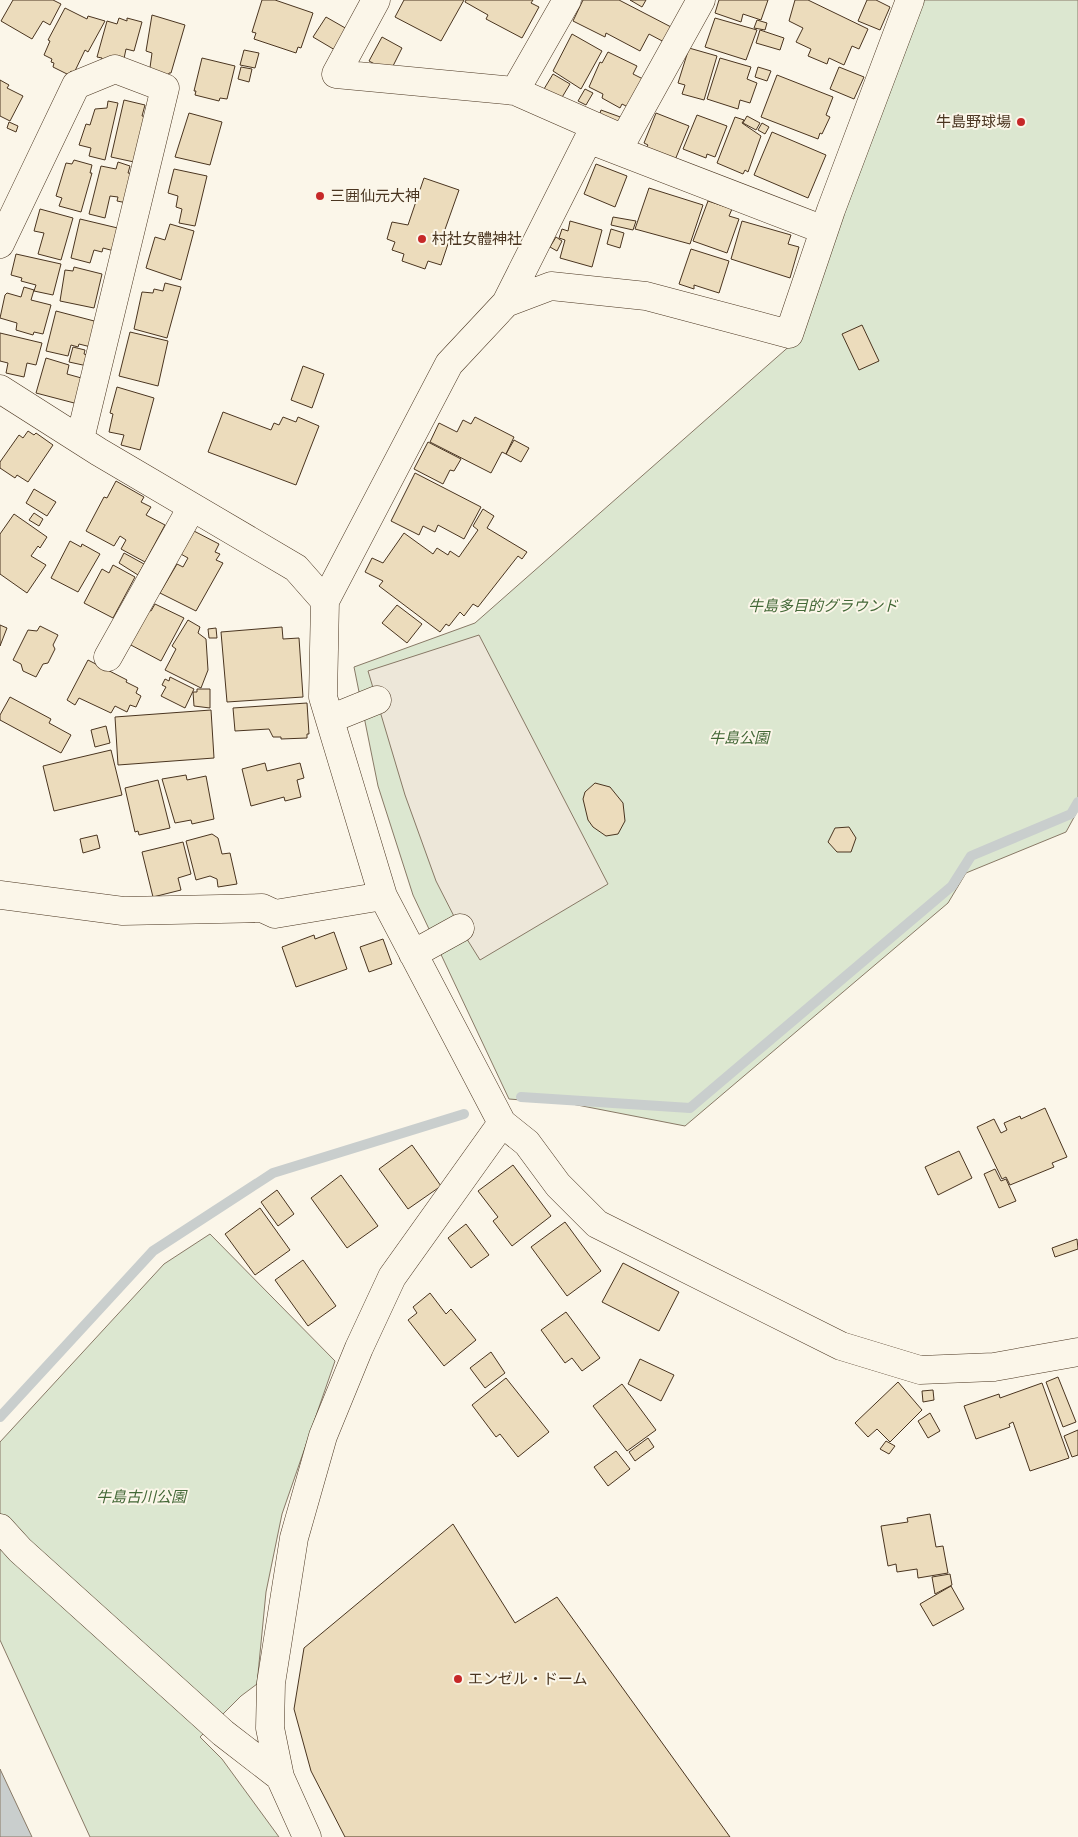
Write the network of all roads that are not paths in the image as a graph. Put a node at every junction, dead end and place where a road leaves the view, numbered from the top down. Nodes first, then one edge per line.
1 (376, 0) edge
2 (567, 0) edge
3 (701, 0) edge
4 (910, 0) edge
5 (515, 91) junction
6 (592, 133) junction
7 (824, 230) junction
8 (0, 244) edge
9 (506, 303) junction
10 (0, 389) edge
11 (80, 439) junction
12 (192, 507) junction
13 (325, 601) junction
14 (108, 658) dead end
15 (377, 700) dead end
16 (330, 719) junction
17 (0, 895) edge
18 (383, 896) junction
19 (460, 928) dead end
20 (413, 954) junction
21 (502, 1123) junction
22 (1078, 1352) edge
23 (0, 1528) edge
24 (280, 1777) junction
25 (307, 1837) edge

1 - 5 street
2 - 5 street
3 - 6 street
4 - 7 street
5 - 6 street
6 - 7 street
6 - 9 street
7 - 9 street
8 - 11 street
9 - 13 street
10 - 11 street
11 - 12 street
12 - 13 street
12 - 14 street
13 - 16 street
15 - 16 street
16 - 18 street
17 - 18 street
18 - 20 street
19 - 20 street
20 - 21 street
21 - 22 street
21 - 24 street
23 - 24 street
24 - 25 street

